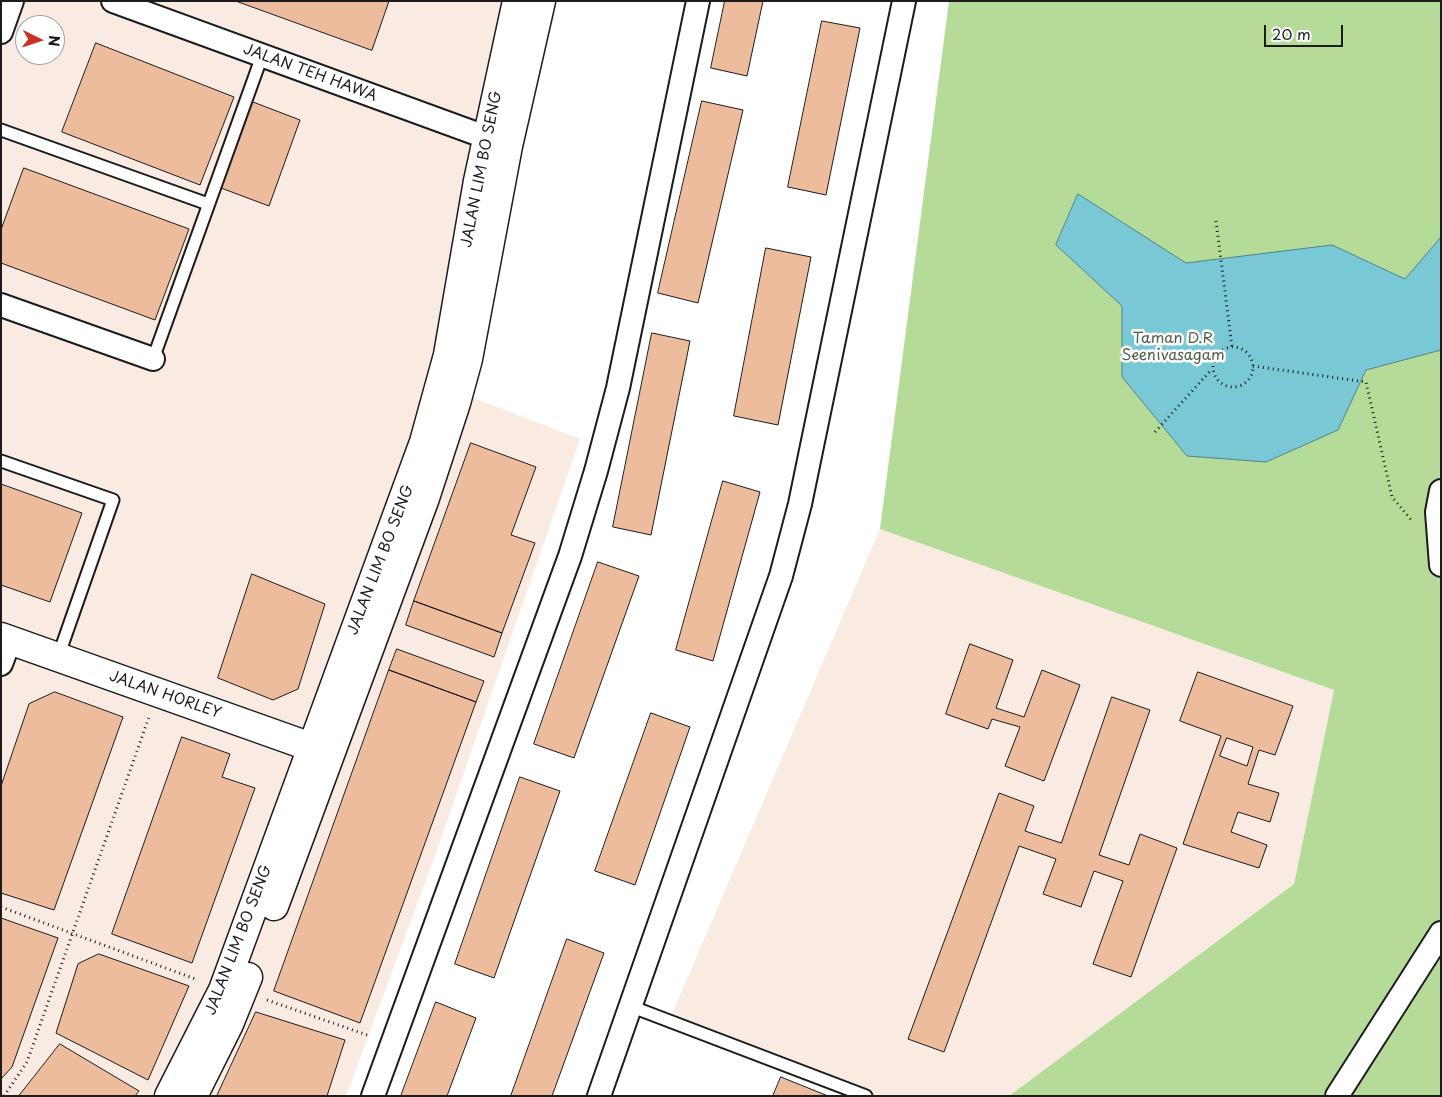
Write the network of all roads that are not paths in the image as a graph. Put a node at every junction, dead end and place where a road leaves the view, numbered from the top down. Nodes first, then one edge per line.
1 (12, 1) edge
2 (113, 1) edge
3 (517, 1) edge
4 (542, 1) edge
5 (698, 1) edge
6 (904, 1) edge
7 (1, 32) edge
8 (262, 56) junction
9 (1, 130) edge
10 (497, 142) junction
11 (208, 204) junction
12 (1, 305) edge
13 (153, 359) joint
14 (1, 461) edge
15 (1441, 491) edge
16 (1440, 559) edge
17 (4, 647) edge
18 (58, 657) junction
19 (320, 750) junction
20 (1441, 934) edge
21 (233, 991) junction
22 (630, 1006) junction
23 (169, 1096) edge
24 (193, 1096) edge
25 (373, 1096) edge
26 (599, 1096) edge
27 (866, 1096) edge
28 (1337, 1096) edge

1 - 7 street
2 - 8 street, JALAN TEH HAWA
3 - 10 main road, JALAN LIM BO SENG
4 - 10 main road, JALAN LIM BO SENG
5 - 25 street
6 - 22 street
8 - 10 street, JALAN TEH HAWA
8 - 11 lane
9 - 11 lane
10 - 19 main road, JALAN LIM BO SENG
11 - 13 lane
12 - 13 street
14 - 18 lane
15 - 16 street
17 - 18 main road, JALAN HORLEY
18 - 19 main road, JALAN HORLEY
19 - 21 main road, JALAN LIM BO SENG
20 - 28 street
21 - 23 main road, JALAN LIM BO SENG
21 - 24 main road, JALAN LIM BO SENG
22 - 26 street
22 - 27 lane

